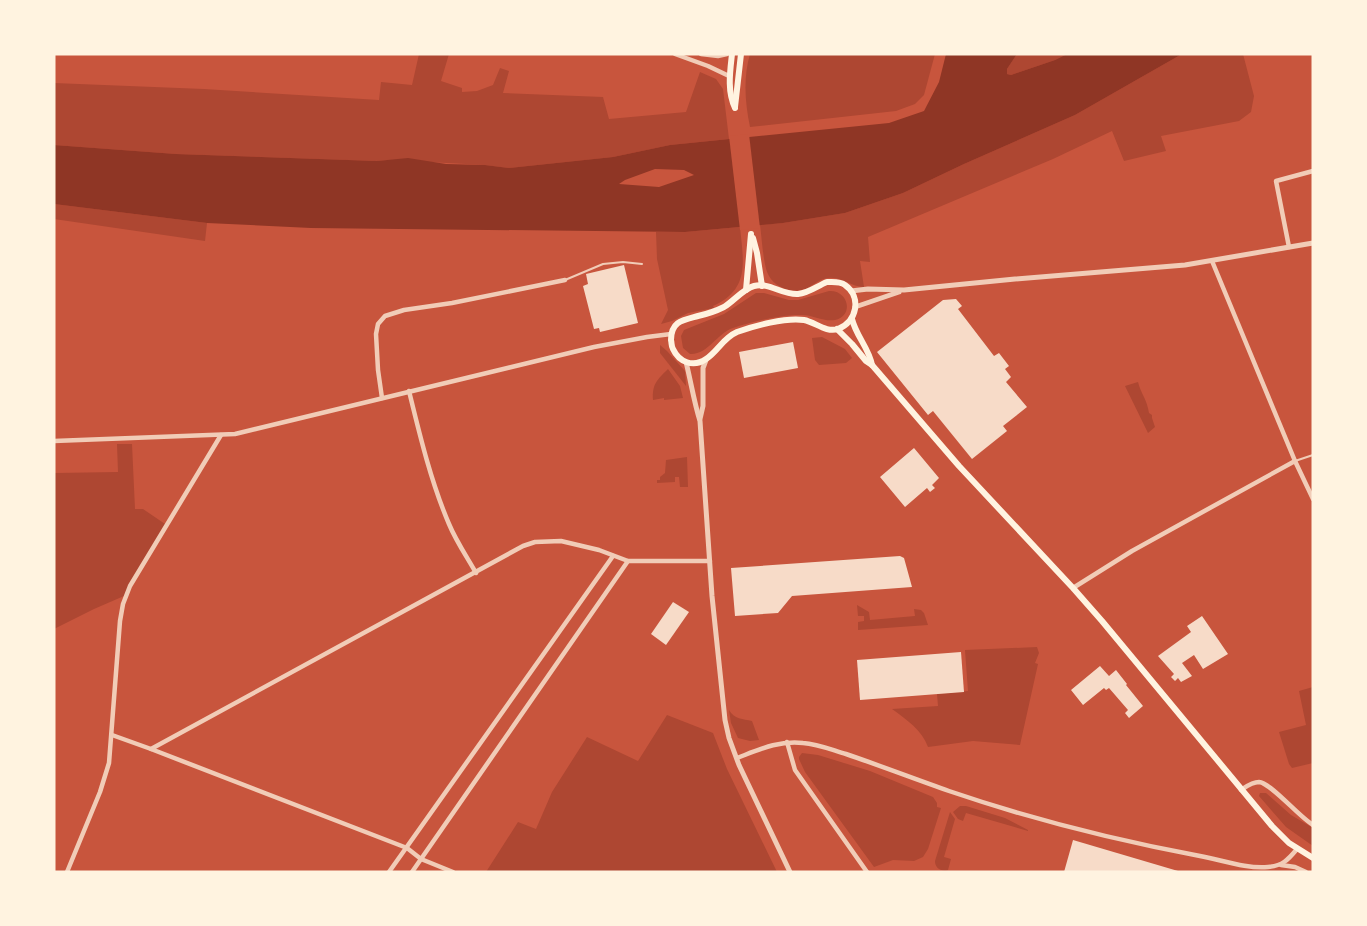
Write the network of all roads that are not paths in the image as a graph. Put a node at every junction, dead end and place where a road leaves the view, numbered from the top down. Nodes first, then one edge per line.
1 (675, 54) edge
2 (701, 54) edge
3 (726, 54) edge
4 (732, 54) edge
5 (741, 54) edge
6 (729, 76) junction
7 (1313, 171) edge
8 (1313, 243) edge
9 (1289, 247) junction
10 (1212, 261) junction
11 (642, 264) dead end
12 (566, 280) joint
13 (762, 286) junction
14 (746, 290) junction
15 (904, 290) junction
16 (851, 291) junction
17 (855, 307) junction
18 (852, 319) junction
19 (837, 329) junction
20 (671, 334) junction
21 (706, 360) junction
22 (686, 362) junction
23 (873, 365) junction
24 (409, 392) junction
25 (382, 398) junction
26 (700, 421) junction
27 (221, 435) junction
28 (54, 441) edge
29 (1313, 455) edge
30 (1295, 461) junction
31 (1313, 499) edge
32 (613, 556) junction
33 (628, 561) junction
34 (710, 561) junction
35 (476, 573) junction
36 (1073, 588) junction
37 (112, 735) junction
38 (787, 742) junction
39 (151, 749) junction
40 (737, 758) junction
41 (1241, 790) junction
42 (1313, 825) edge
43 (407, 848) junction
44 (1297, 849) junction
45 (1313, 858) edge
46 (421, 859) junction
47 (1281, 865) junction
48 (68, 872) edge
49 (390, 872) edge
50 (411, 872) edge
51 (453, 872) edge
52 (790, 872) edge
53 (867, 872) edge
54 (1306, 872) edge

1 - 6 street
2 - 3 street
4 - 6 main road
5 - 6 main road
7 - 9 street
8 - 9 street
9 - 10 street
10 - 15 street
10 - 30 street
11 - 12 lane
12 - 25 street
13 - 14 main road
13 - 14 main road
13 - 16 main road
14 - 20 main road
15 - 16 street
15 - 17 street
16 - 17 main road
17 - 18 main road
18 - 19 main road
18 - 23 main road
19 - 21 main road
19 - 23 main road
20 - 22 main road
20 - 24 street
21 - 22 main road
21 - 26 street
22 - 26 street
23 - 36 main road
24 - 25 street
24 - 35 street
25 - 27 street
26 - 34 street
27 - 28 street
27 - 37 street
29 - 30 lane
30 - 31 street
30 - 36 street
32 - 33 street
32 - 35 street
32 - 43 street
33 - 34 street
33 - 46 street
34 - 40 street
35 - 39 street
36 - 41 main road
37 - 39 street
37 - 48 street
38 - 40 street
38 - 47 street
38 - 53 street
39 - 43 street
40 - 52 street
41 - 42 street
41 - 44 main road
43 - 46 street
43 - 49 street
44 - 45 main road
44 - 47 street
46 - 50 street
46 - 51 street
47 - 54 street

